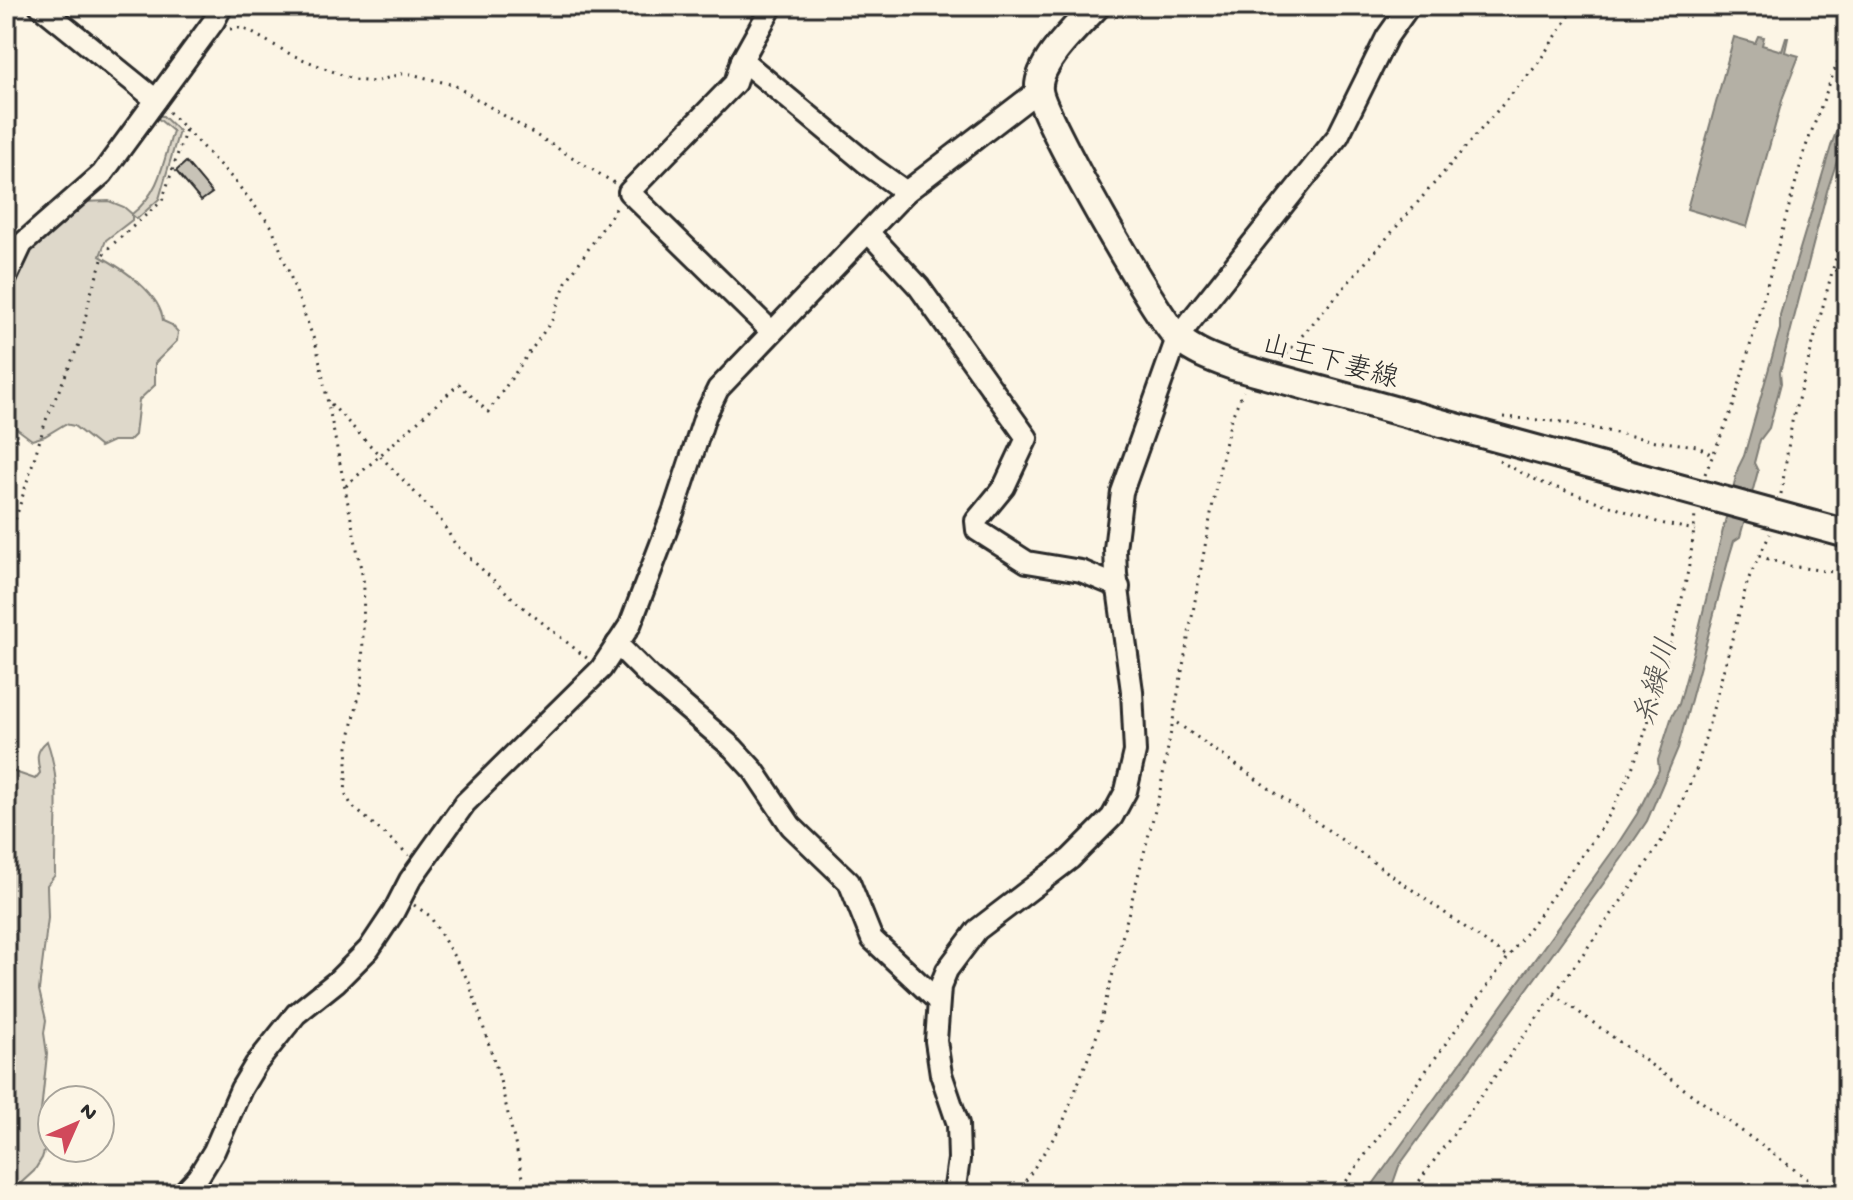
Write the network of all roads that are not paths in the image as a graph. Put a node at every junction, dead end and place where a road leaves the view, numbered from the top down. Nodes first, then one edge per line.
1 (40, 6) edge
2 (222, 6) edge
3 (772, 6) edge
4 (1096, 6) edge
5 (1409, 6) edge
6 (742, 60) junction
7 (1039, 90) junction
8 (156, 100) junction
9 (906, 192) junction
10 (868, 232) junction
11 (6, 278) edge
12 (772, 332) junction
13 (1177, 338) junction
14 (1847, 534) edge
15 (1119, 587) junction
16 (617, 644) junction
17 (938, 1001) junction
18 (182, 1194) edge
19 (954, 1194) edge

1 - 8 street
2 - 8 street
3 - 6 street
4 - 7 main road
5 - 13 street
6 - 9 street
6 - 12 street
7 - 9 street
7 - 13 main road, 山王下妻線
8 - 11 street
9 - 10 street
10 - 12 street
10 - 15 street
12 - 16 street
13 - 14 main road, 山王下妻線
13 - 15 street
15 - 17 street
16 - 17 street
16 - 18 street
17 - 19 street

